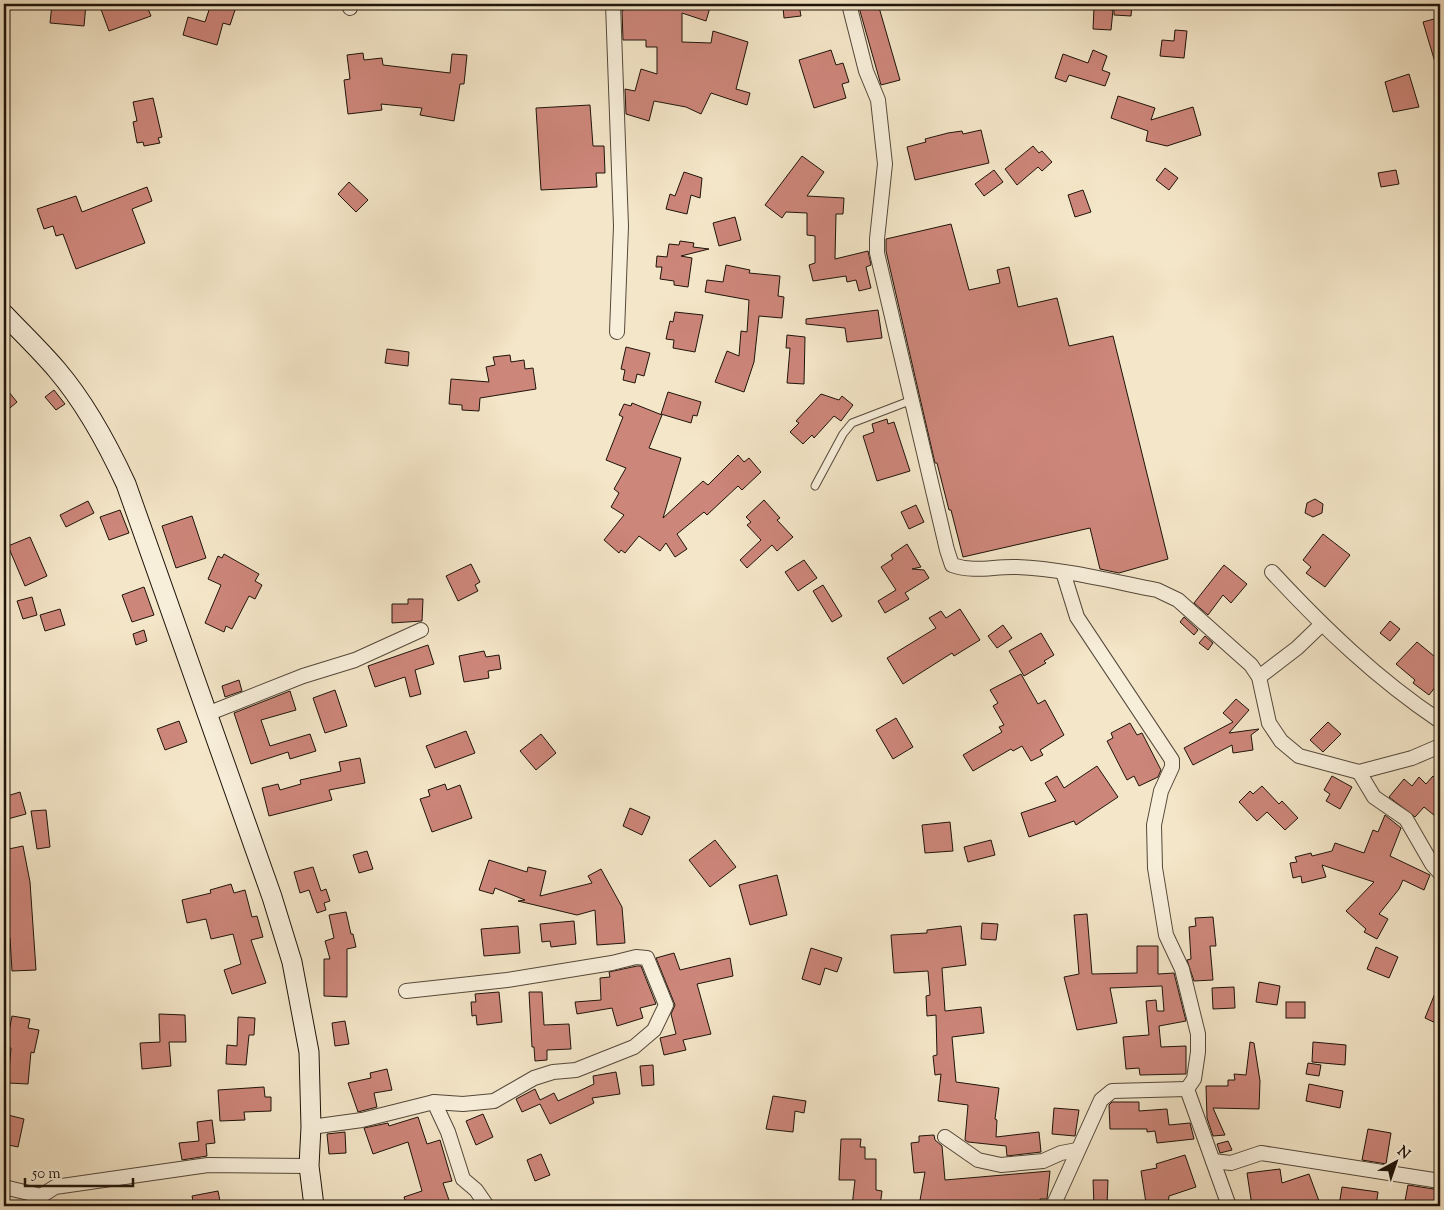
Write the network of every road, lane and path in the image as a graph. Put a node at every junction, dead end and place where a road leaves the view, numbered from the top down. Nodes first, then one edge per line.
1 (612, 4) edge
2 (849, 4) edge
3 (4, 314) edge
4 (616, 332) dead end
5 (912, 400) junction
6 (816, 486) dead end
7 (1063, 572) junction
8 (1272, 572) dead end
9 (1321, 625) junction
10 (421, 630) dead end
11 (1259, 677) junction
12 (207, 714) junction
13 (1440, 721) edge
14 (1440, 746) edge
15 (1359, 772) junction
16 (1440, 872) edge
17 (406, 991) dead end
18 (1187, 1089) junction
19 (434, 1102) junction
20 (311, 1127) junction
21 (945, 1137) dead end
22 (1077, 1150) junction
23 (1213, 1161) junction
24 (309, 1166) junction
25 (1440, 1181) edge
26 (4, 1187) edge
27 (37, 1201) edge
28 (314, 1206) edge
29 (487, 1206) edge
30 (1053, 1206) edge
31 (1229, 1206) edge

1 - 4 street
2 - 5 street
3 - 12 main road
5 - 6 lane
5 - 7 street
7 - 11 street
7 - 18 street
8 - 9 street
9 - 11 street
9 - 13 street
10 - 12 street
11 - 15 street
12 - 20 main road
14 - 15 street
15 - 16 street
17 - 19 street
18 - 22 street
18 - 23 street
19 - 20 street
19 - 29 street
20 - 24 main road
21 - 22 street
22 - 30 street
23 - 25 street
23 - 31 street
24 - 27 street
24 - 28 main road
26 - 27 street

